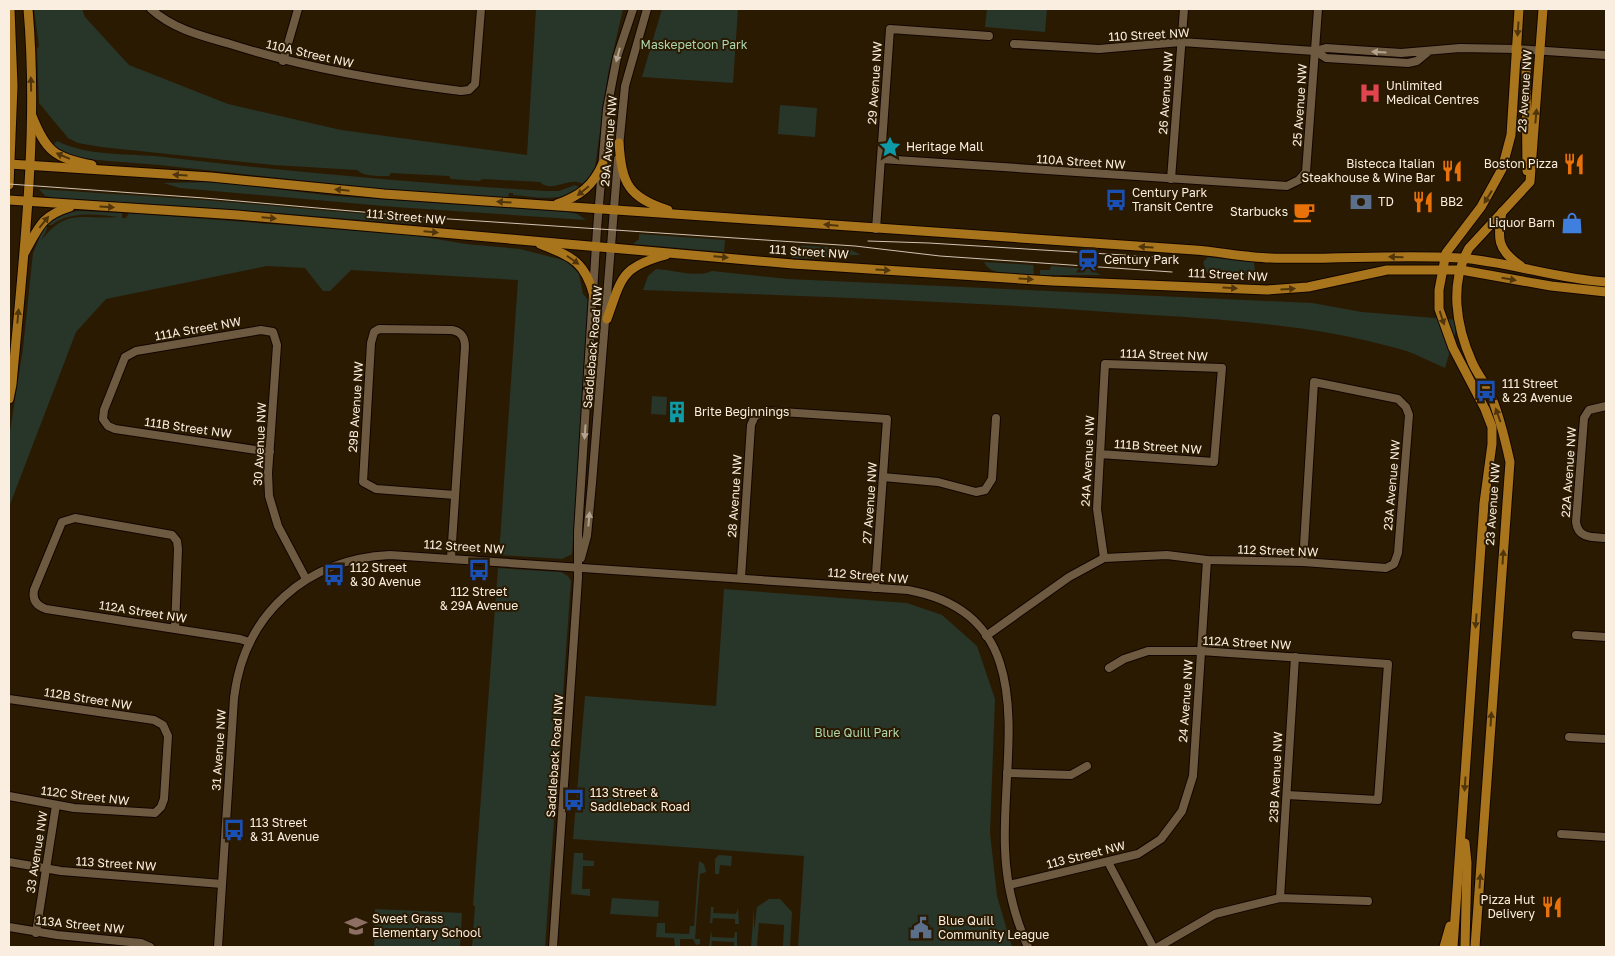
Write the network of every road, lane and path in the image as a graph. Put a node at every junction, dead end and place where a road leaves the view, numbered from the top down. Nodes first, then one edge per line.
1 (10, 9) edge
2 (28, 9) edge
3 (151, 9) edge
4 (298, 9) edge
5 (481, 9) edge
6 (633, 9) edge
7 (647, 9) edge
8 (1184, 9) edge
9 (1318, 9) edge
10 (1519, 9) edge
11 (1544, 9) edge
12 (989, 36) dead end
13 (1181, 42) junction
14 (1014, 44) dead end
15 (1516, 48) junction
16 (1540, 50) junction
17 (1315, 51) junction
18 (1606, 55) edge
19 (282, 61) junction
20 (13, 86) junction
21 (9, 102) edge
22 (31, 113) junction
23 (619, 143) junction
24 (881, 159) junction
25 (603, 163) junction
26 (9, 164) edge
27 (28, 165) junction
28 (127, 172) junction
29 (1531, 175) junction
30 (1171, 179) junction
31 (9, 185) edge
32 (1280, 186) joint
33 (9, 200) edge
34 (28, 202) junction
35 (76, 205) junction
36 (552, 206) junction
37 (599, 208) junction
38 (615, 210) junction
39 (1502, 212) junction
40 (682, 214) junction
41 (876, 229) junction
42 (533, 241) junction
43 (596, 246) junction
44 (612, 247) junction
45 (673, 253) junction
46 (24, 254) junction
47 (1445, 257) junction
48 (1463, 259) junction
49 (1526, 269) junction
50 (1443, 270) junction
51 (1460, 270) junction
52 (1606, 282) edge
53 (1606, 292) edge
54 (594, 296) junction
55 (607, 318) junction
56 (273, 332) joint
57 (1105, 364) joint
58 (9, 399) edge
59 (1606, 406) edge
60 (754, 416) joint
61 (996, 418) dead end
62 (105, 423) joint
63 (270, 452) junction
64 (1100, 454) junction
65 (1214, 462) joint
66 (882, 477) junction
67 (455, 495) junction
68 (1606, 538) edge
69 (451, 558) junction
70 (1104, 558) junction
71 (1207, 560) junction
72 (1303, 562) junction
73 (1394, 564) joint
74 (579, 567) junction
75 (741, 578) junction
76 (306, 580) junction
77 (875, 588) junction
78 (175, 628) junction
79 (1576, 635) dead end
80 (986, 636) junction
81 (1606, 636) edge
82 (249, 642) junction
83 (1201, 652) junction
84 (1295, 657) junction
85 (1109, 668) dead end
86 (9, 699) edge
87 (1569, 737) dead end
88 (1606, 740) edge
89 (1088, 766) dead end
90 (1007, 773) junction
91 (1286, 795) junction
92 (9, 796) edge
93 (56, 805) junction
94 (158, 811) joint
95 (1182, 811) joint
96 (1462, 822) junction
97 (1561, 834) dead end
98 (1606, 837) edge
99 (9, 862) edge
100 (1108, 862) junction
101 (46, 869) junction
102 (222, 884) junction
103 (1009, 885) junction
104 (1280, 898) junction
105 (1368, 901) dead end
106 (1455, 909) junction
107 (9, 927) edge
108 (36, 932) junction
109 (150, 946) edge
110 (218, 947) edge
111 (553, 947) edge
112 (1028, 947) edge
113 (1152, 947) edge
114 (1158, 947) edge
115 (1444, 947) edge
116 (1453, 947) edge
117 (1465, 947) edge
118 (1475, 947) edge

1 - 20 main road
22 -> 2 main road
3 - 19 street, 110A Street NW
4 - 19 street
5 - 19 street, 110A Street NW
6 -> 25 street, 29A Avenue NW
7 - 23 street, 29A Avenue NW
8 - 13 street, 26 Avenue NW
9 - 17 street, 25 Avenue NW
10 -> 15 main road, 23 Avenue NW
11 - 16 main road, 23 Avenue NW
12 - 24 street, 29 Avenue NW
13 - 14 street, 110 Street NW
13 - 17 street, 110 Street NW
13 - 30 street, 26 Avenue NW
15 - 16 street, 110 Street NW
15 - 17 street, 110 Street NW
15 - 29 main road
15 -> 47 main road, 23 Avenue NW
16 - 18 street, 110 Street NW
29 -> 16 main road, 23 Avenue NW
17 - 32 street, 25 Avenue NW
20 - 21 main road
20 - 26 main road
22 - 27 main road
28 -> 22 main road
23 - 38 street, 29A Avenue NW
23 - 40 main road
24 - 30 street, 110A Street NW
24 - 41 street, 29 Avenue NW
25 -> 36 main road
25 - 37 street, 29A Avenue NW
26 - 27 main road, 111 Street NW
26 - 31 main road
27 - 28 main road, 111 Street NW
27 - 34 main road
36 -> 28 main road, 111 Street NW
29 - 39 main road, 23 Avenue NW
30 - 32 street, 110A Street NW
33 - 34 main road, 111 Street NW
34 - 35 main road, 111 Street NW
34 - 46 main road
35 -> 42 main road, 111 Street NW
46 -> 35 main road
36 - 37 main road, 111 Street NW
37 - 38 main road, 111 Street NW
37 - 43 street, 29A Avenue NW
38 - 40 main road, 111 Street NW
38 - 44 street, 29A Avenue NW
39 - 48 main road, 23 Avenue NW
39 - 49 main road
41 -> 40 main road, 111 Street NW
47 -> 41 main road, 111 Street NW
42 - 43 main road, 111 Street NW
42 -> 54 main road
43 - 44 main road, 111 Street NW
43 - 54 street, Saddleback Road NW
44 - 45 main road, 111 Street NW
44 - 55 street, Saddleback Road NW
45 -> 50 main road, 111 Street NW
45 - 55 main road
58 -> 46 main road
47 - 48 main road, 111 Street NW
47 - 50 main road, 23 Avenue NW
48 - 49 main road, 111 Street NW
48 - 51 main road, 23 Avenue NW
49 - 52 main road, 111 Street NW
50 - 51 main road, 111 Street NW
50 -> 96 main road, 23 Avenue NW
51 -> 53 main road, 111 Street NW
118 -> 51 main road, 23 Avenue NW
54 -> 74 street, Saddleback Road NW
74 -> 55 street, Saddleback Road NW
56 - 62 street, 111A Street NW
56 - 63 street, 30 Avenue NW
57 - 64 street, 24A Avenue NW
57 - 65 street, 111A Street NW
59 - 68 street, 22A Avenue NW
60 - 66 street, 27 Avenue NW
60 - 75 street, 28 Avenue NW
61 - 66 street
62 - 63 street, 111B Street NW
63 - 76 street, 30 Avenue NW
64 - 65 street, 111B Street NW
64 - 70 street, 24A Avenue NW
66 - 77 street, 27 Avenue NW
67 - 67 street, 29B Avenue NW
67 - 69 street
69 - 74 street, 112 Street NW
69 - 76 street, 112 Street NW
70 - 71 street, 112 Street NW
70 - 80 street, 112 Street NW
71 - 72 street, 112 Street NW
71 - 83 street, 24 Avenue NW
72 - 73 street, 112 Street NW
72 - 73 street, 23A Avenue NW
74 - 75 street, 112 Street NW
74 - 111 street, Saddleback Road NW
75 - 77 street, 112 Street NW
76 - 82 street, 31 Avenue NW
77 - 80 street, 112 Street NW
78 - 78 street, 112A Street NW
78 - 82 street, 112A Street NW
79 - 81 street
80 - 90 street
82 - 102 street, 31 Avenue NW
83 - 84 street, 112A Street NW
83 - 85 street, 112A Street NW
83 - 95 street, 24 Avenue NW
84 - 91 street, 23B Avenue NW
84 - 91 street, 112A Street NW
86 - 94 street, 112B Street NW
87 - 88 street
89 - 90 street
90 - 103 street
91 - 104 street, 23B Avenue NW
92 - 93 street, 112C Street NW
93 - 94 street, 112C Street NW
93 - 101 street, 33 Avenue NW
95 - 100 street, 113 Street NW
96 - 106 main road, 23 Avenue NW
96 - 117 main road
97 - 98 street
99 - 101 street, 113 Street NW
100 - 103 street, 113 Street NW
100 - 113 street
101 - 102 street, 113 Street NW
101 - 108 street, 33 Avenue NW
102 - 110 street, 31 Avenue NW
103 - 112 street
104 - 105 street
104 - 114 street
106 - 115 main road
106 - 116 main road, 23 Avenue NW
107 - 108 street, 113A Street NW
108 - 109 street, 113A Street NW

